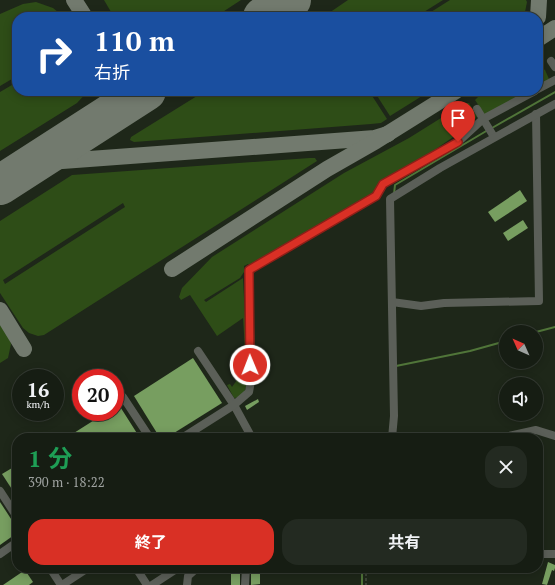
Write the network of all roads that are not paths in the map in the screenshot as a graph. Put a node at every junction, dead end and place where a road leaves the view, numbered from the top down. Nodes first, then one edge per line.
1 (555, 80) edge
2 (543, 86) edge
3 (526, 96) edge
4 (555, 104) edge
5 (477, 109) dead end
6 (536, 114) junction
7 (483, 120) junction
8 (491, 132) junction
9 (392, 302) junction
10 (198, 351) dead end
11 (124, 399) edge
12 (234, 405) junction
13 (147, 433) edge
14 (190, 433) edge
15 (249, 433) edge
16 (392, 433) edge
17 (519, 433) edge
18 (555, 436) edge
19 (0, 491) edge
20 (12, 509) edge
21 (12, 546) edge
22 (0, 554) edge
23 (547, 554) edge
24 (555, 560) edge
25 (53, 573) edge
26 (80, 573) edge
27 (139, 573) edge
28 (170, 573) edge
29 (191, 573) edge
30 (246, 573) edge
31 (61, 585) edge
32 (147, 585) edge
33 (152, 585) edge
34 (187, 585) edge
35 (245, 585) edge

1 - 2 street
3 - 7 street
4 - 6 street
5 - 7 street
6 - 8 street
6 - 9 street
7 - 8 street
7 - 12 street
8 - 9 street
9 - 16 street
10 - 12 street
11 - 13 street
12 - 14 street
12 - 15 street
17 - 18 street
19 - 20 street
21 - 22 street
23 - 24 street
25 - 31 street
26 - 31 street
27 - 32 street
28 - 33 street
29 - 34 street
30 - 35 street

